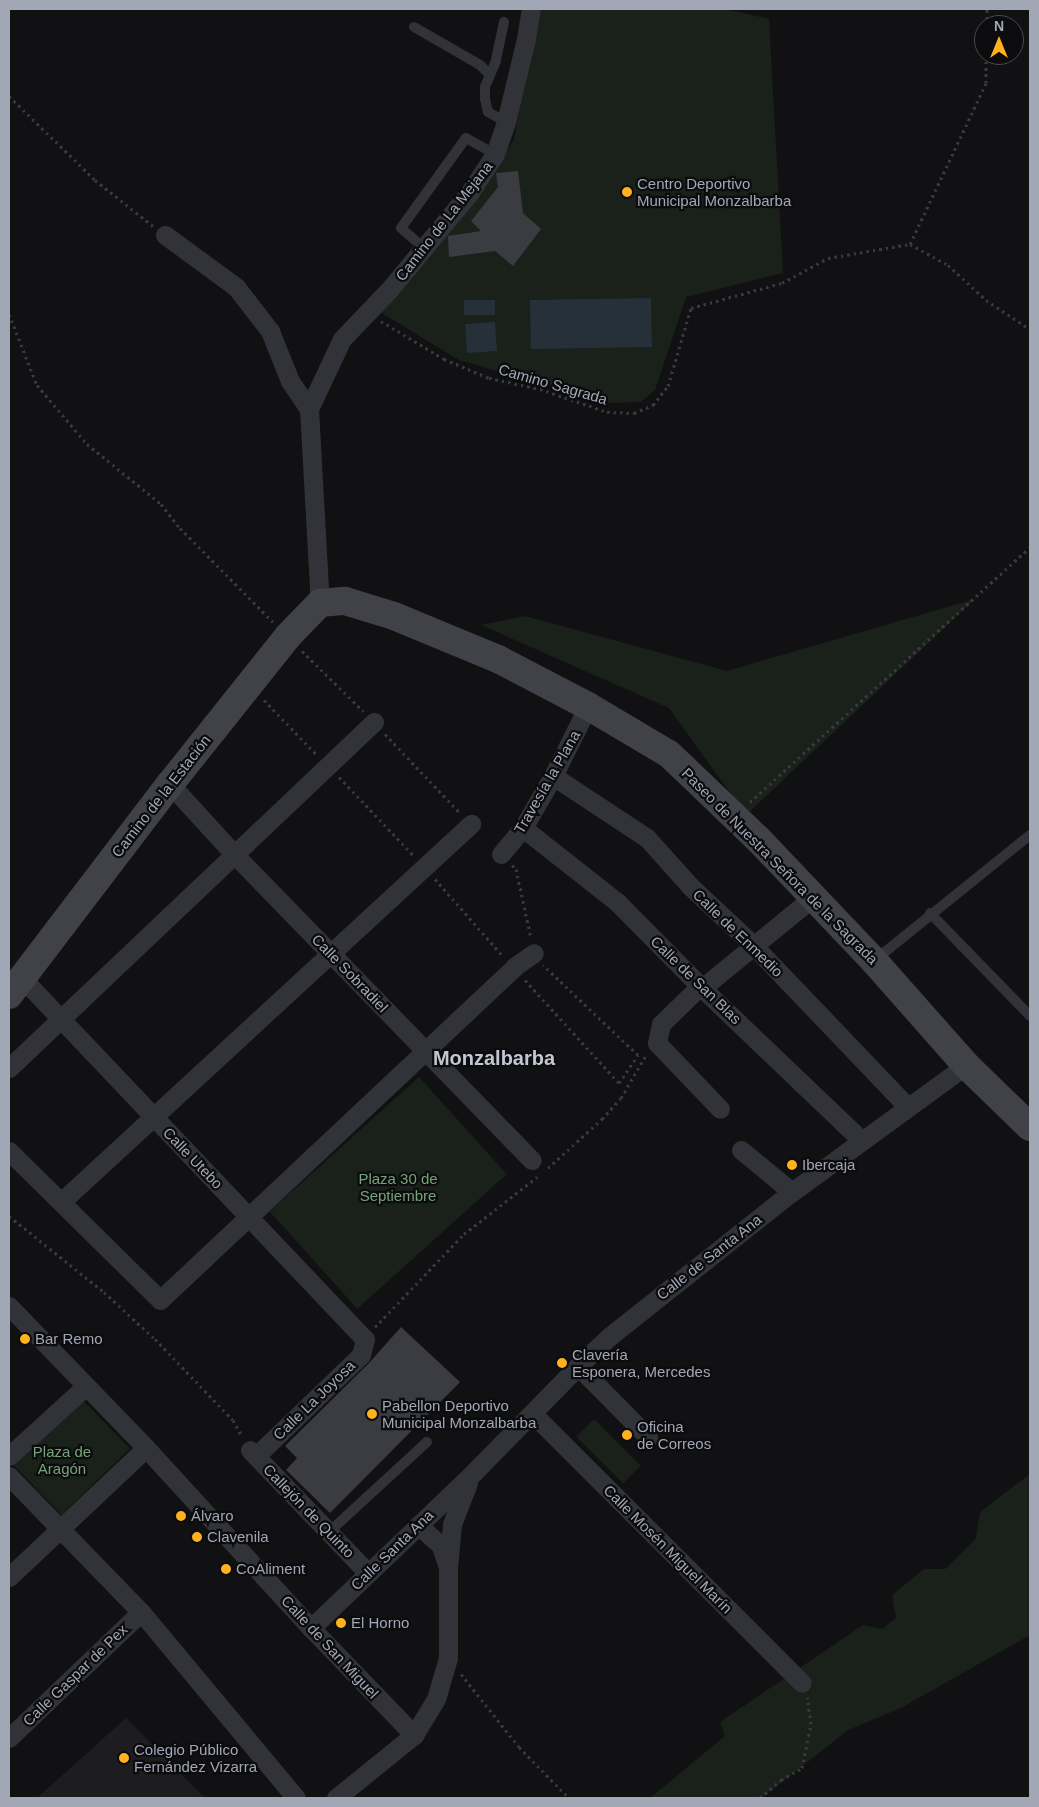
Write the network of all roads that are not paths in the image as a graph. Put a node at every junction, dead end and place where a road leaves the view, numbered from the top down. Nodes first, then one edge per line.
1 (531, 9) edge
2 (504, 22) dead end
3 (414, 27) dead end
4 (490, 76) junction
5 (506, 122) junction
6 (495, 154) junction
7 (165, 236) road end
8 (424, 248) junction
9 (309, 409) junction
10 (320, 603) junction
11 (588, 706) junction
12 (374, 722) road end
13 (553, 776) junction
14 (170, 784) junction
15 (471, 824) road end
16 (523, 828) junction
17 (1030, 835) edge
18 (234, 854) junction
19 (501, 854) road end
20 (813, 896) junction
21 (930, 913) junction
22 (753, 945) junction
23 (332, 954) junction
24 (534, 954) road end
25 (874, 961) junction
26 (15, 986) edge
27 (701, 987) junction
28 (1030, 1016) edge
29 (61, 1018) junction
30 (425, 1050) junction
31 (966, 1066) junction
32 (9, 1068) edge
33 (908, 1107) junction
34 (720, 1109) dead end
35 (155, 1118) junction
36 (1030, 1127) edge
37 (862, 1141) junction
38 (741, 1150) dead end
39 (9, 1151) edge
40 (532, 1160) dead end
41 (792, 1192) junction
42 (61, 1202) junction
43 (249, 1216) junction
44 (9, 1306) edge
45 (364, 1338) joint
46 (578, 1366) junction
47 (86, 1386) junction
48 (533, 1414) junction
49 (648, 1437) dead end
50 (427, 1442) dead end
51 (146, 1448) junction
52 (253, 1453) joint
53 (9, 1456) edge
54 (474, 1473) junction
55 (9, 1476) edge
56 (418, 1525) junction
57 (59, 1527) junction
58 (329, 1532) junction
59 (448, 1568) junction
60 (368, 1573) junction
61 (9, 1577) edge
62 (141, 1612) junction
63 (311, 1628) junction
64 (802, 1683) road end
65 (414, 1736) junction
66 (9, 1738) edge
67 (296, 1798) edge
68 (336, 1798) edge

1 - 5 street, Camino de La Mejana
2 - 4 lane
3 - 4 lane
4 - 5 lane
5 - 6 street, Camino de La Mejana
6 - 8 street, Camino de La Mejana
6 - 8 lane
7 - 9 street
8 - 9 street, Camino de La Mejana
9 - 10 street
10 - 11 street, Paseo de Nuestra Señora de la Sagrada
10 - 14 street, Camino de la Estación
11 - 13 street, Travesía la Plana
11 - 20 street, Paseo de Nuestra Señora de la Sagrada
12 - 18 street
13 - 16 street, Travesía la Plana
13 - 22 street, Calle de Enmedio
14 - 18 street, Calle Sobradiel
14 - 26 street, Camino de la Estación
15 - 23 street
16 - 19 street, Travesía la Plana
16 - 27 street, Calle de San Blas
17 - 21 lane
18 - 23 street, Calle Sobradiel
18 - 29 street
20 - 22 street
20 - 25 street, Paseo de Nuestra Señora de la Sagrada
21 - 25 lane
21 - 28 lane
22 - 27 street
22 - 33 street, Calle de Enmedio
23 - 30 street, Calle Sobradiel
23 - 35 street
24 - 30 street
25 - 31 street, Paseo de Nuestra Señora de la Sagrada
26 - 29 street, Calle Utebo
27 - 34 street
27 - 37 street, Calle de San Blas
29 - 32 street
29 - 35 street, Calle Utebo
30 - 40 street, Calle Sobradiel
30 - 43 street
31 - 33 street, Calle de Santa Ana
31 - 36 street, Paseo de Nuestra Señora de la Sagrada
33 - 37 street, Calle de Santa Ana
35 - 42 street
35 - 43 street, Calle Utebo
37 - 41 street, Calle de Santa Ana
38 - 41 street
39 - 42 street
41 - 46 street, Calle de Santa Ana
42 - 43 street
43 - 45 street, Calle Utebo
44 - 47 street
45 - 52 street, Calle La Joyosa
46 - 48 street, Calle de Santa Ana
46 - 49 street
47 - 51 street
47 - 53 street
48 - 54 street, Calle de Santa Ana
48 - 64 street, Calle Mosén Miguel Marín
50 - 58 lane
51 - 57 street
51 - 63 street, Calle de San Miguel
52 - 58 street, Callejón de Quinto
54 - 56 street, Calle Santa Ana
54 - 59 street
55 - 57 street
56 - 59 street
56 - 60 street, Calle Santa Ana
57 - 61 street
57 - 62 street
58 - 60 street, Callejón de Quinto
59 - 65 street
60 - 63 street, Calle Santa Ana
62 - 66 street, Calle Gaspar de Pex
62 - 67 street
63 - 65 street, Calle de San Miguel
65 - 68 street

